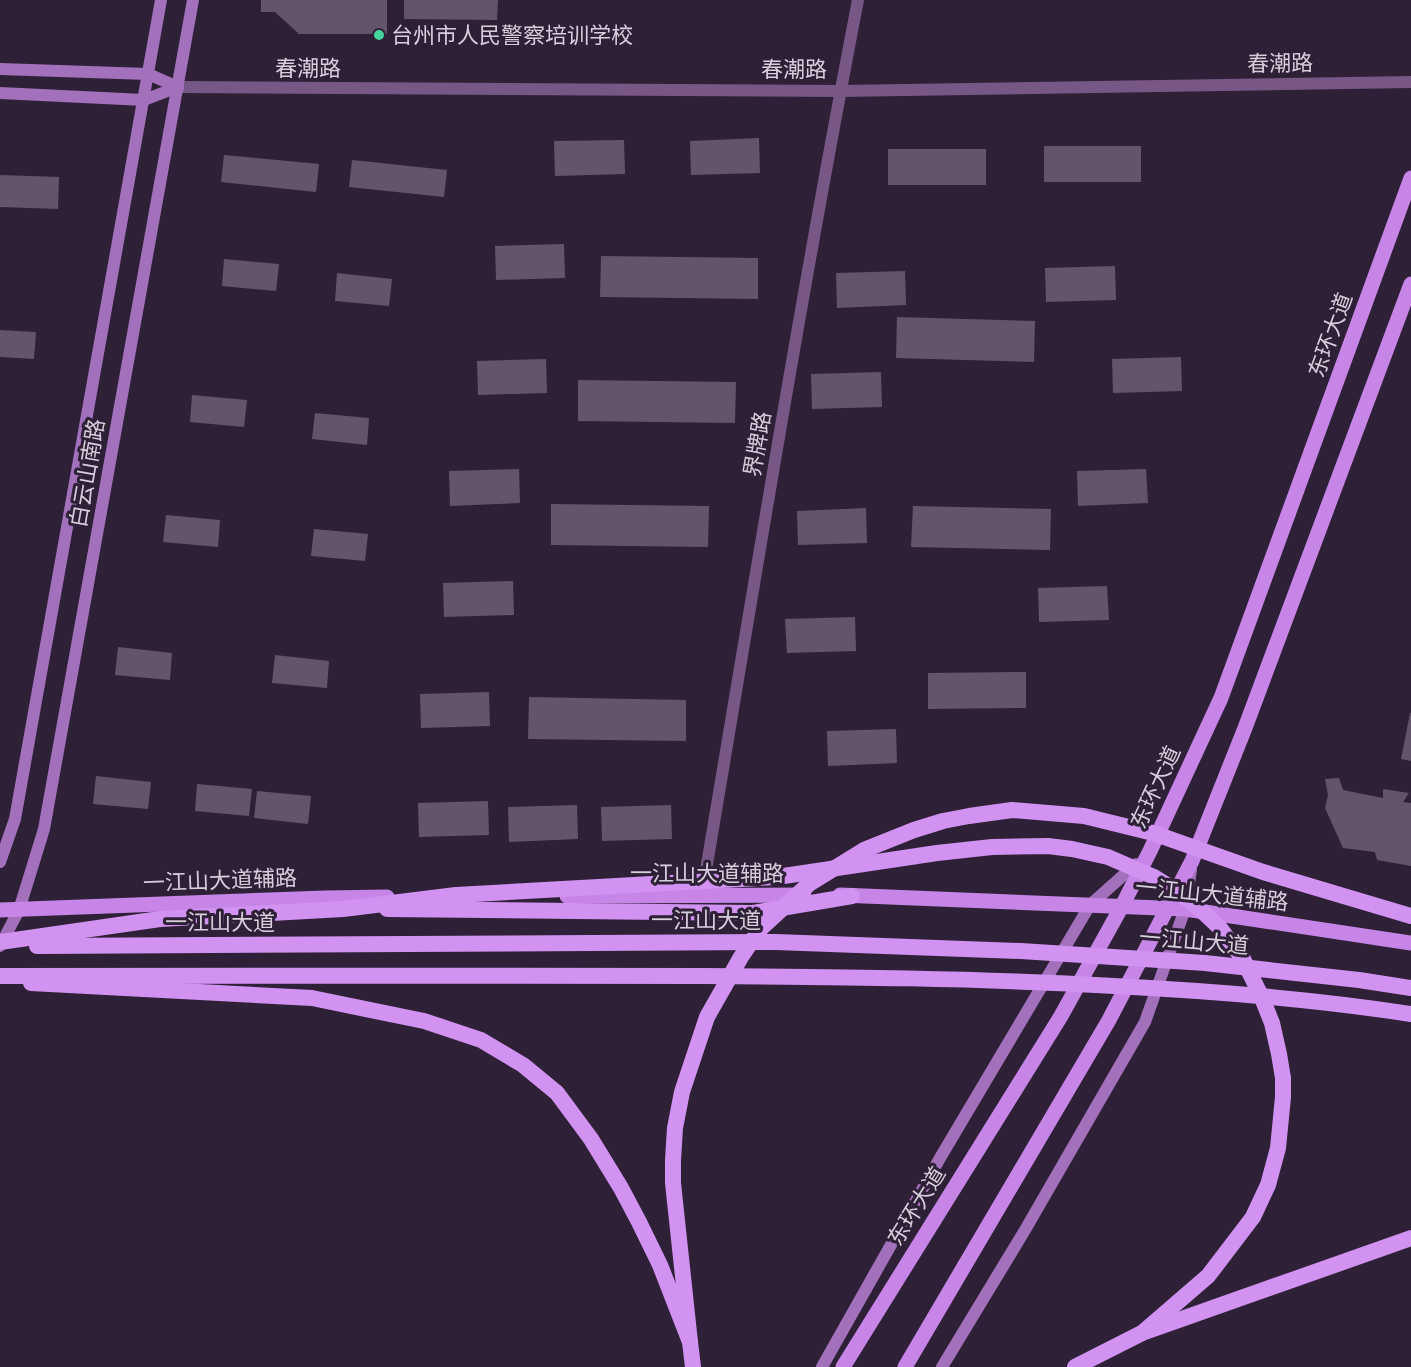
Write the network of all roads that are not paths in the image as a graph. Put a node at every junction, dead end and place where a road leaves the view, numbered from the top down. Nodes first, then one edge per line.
1 (161, 0) edge
2 (193, 0) edge
3 (858, 0) edge
4 (0, 69) edge
5 (148, 74) junction
6 (1411, 82) edge
7 (178, 87) junction
8 (840, 91) junction
9 (0, 93) edge
10 (144, 100) junction
11 (1411, 178) edge
12 (1411, 284) edge
13 (1150, 851) junction
14 (1192, 861) junction
15 (0, 862) edge
16 (702, 895) junction
17 (852, 896) junction
18 (1090, 905) junction
19 (1122, 906) junction
20 (1167, 908) junction
21 (343, 909) junction
22 (1185, 909) junction
23 (0, 910) edge
24 (19, 910) junction
25 (1411, 916) edge
26 (1411, 943) edge
27 (0, 945) edge
28 (0, 976) edge
29 (0, 981) edge
30 (1411, 988) edge
31 (1411, 1014) edge
32 (1411, 1238) edge
33 (1142, 1334) junction
34 (690, 1342) junction
35 (693, 1367) edge
36 (822, 1367) edge
37 (843, 1367) edge
38 (905, 1367) edge
39 (942, 1367) edge
40 (1075, 1367) edge

1 - 5 main road, 白云山南路
2 - 7 main road, 白云山南路
3 - 8 street, 界牌路
4 - 5 main road, 春潮路
5 - 7 main road, 春潮路
5 - 10 main road, 白云山南路
6 - 8 street, 春潮路
7 - 8 street, 春潮路
7 - 10 main road, 春潮路
7 - 24 main road, 白云山南路
8 - 16 street, 界牌路
9 - 10 main road, 春潮路
10 - 15 main road, 白云山南路
11 - 13 main road, 东环大道
12 - 14 main road
13 - 18 main road
13 - 19 main road, 东环大道
14 - 20 main road
14 - 22 main road
16 - 17 main road, 一江山大道辅路
16 - 24 main road, 一江山大道辅路
17 - 18 main road, 一江山大道辅路
17 - 21 highway, bridge
18 - 19 main road, 一江山大道辅路
18 - 36 main road
19 - 20 main road, 一江山大道辅路
19 - 37 main road, 东环大道
20 - 22 main road, 一江山大道辅路
20 - 38 main road
21 - 27 highway, bridge
21 - 33 highway, bridge
22 - 26 main road, 一江山大道辅路
22 - 39 main road
23 - 24 main road, 一江山大道辅路
24 - 27 main road, 白云山南路
25 - 34 highway, bridge
27 - 30 highway, 一江山大道, bridge
28 - 31 highway, bridge
29 - 34 highway, bridge
32 - 33 highway
33 - 40 highway
34 - 35 highway

